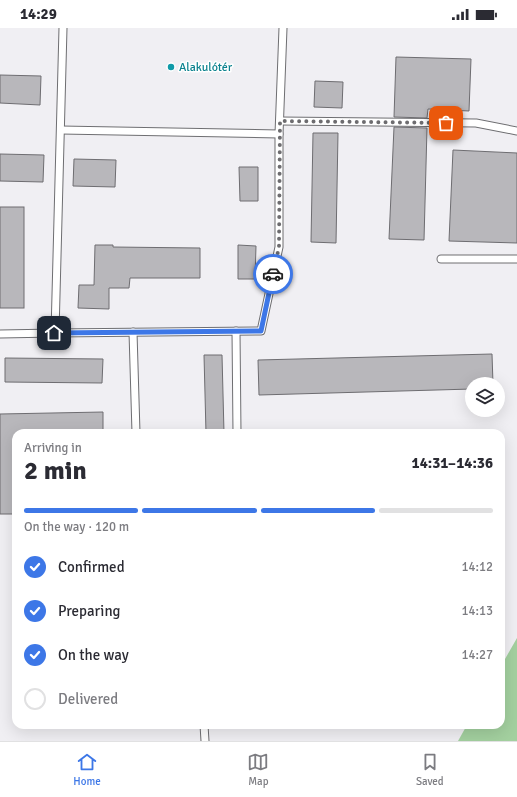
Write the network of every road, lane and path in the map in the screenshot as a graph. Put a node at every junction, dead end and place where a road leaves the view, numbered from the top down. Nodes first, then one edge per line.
1 (63, 28) edge
2 (283, 28) edge
3 (280, 121) junction
4 (61, 130) junction
5 (517, 131) edge
6 (279, 134) junction
7 (441, 259) dead end
8 (517, 260) edge
9 (236, 331) junction
10 (133, 332) junction
11 (54, 333) junction
12 (0, 334) edge
13 (136, 429) edge
14 (237, 429) edge
15 (204, 729) edge
16 (205, 741) edge

1 - 4 lane
2 - 3 lane
3 - 5 lane
3 - 6 lane
4 - 6 lane
4 - 11 lane
6 - 9 lane
7 - 8 lane
9 - 10 lane
9 - 14 lane
10 - 11 lane
10 - 13 lane
11 - 12 lane
15 - 16 lane

